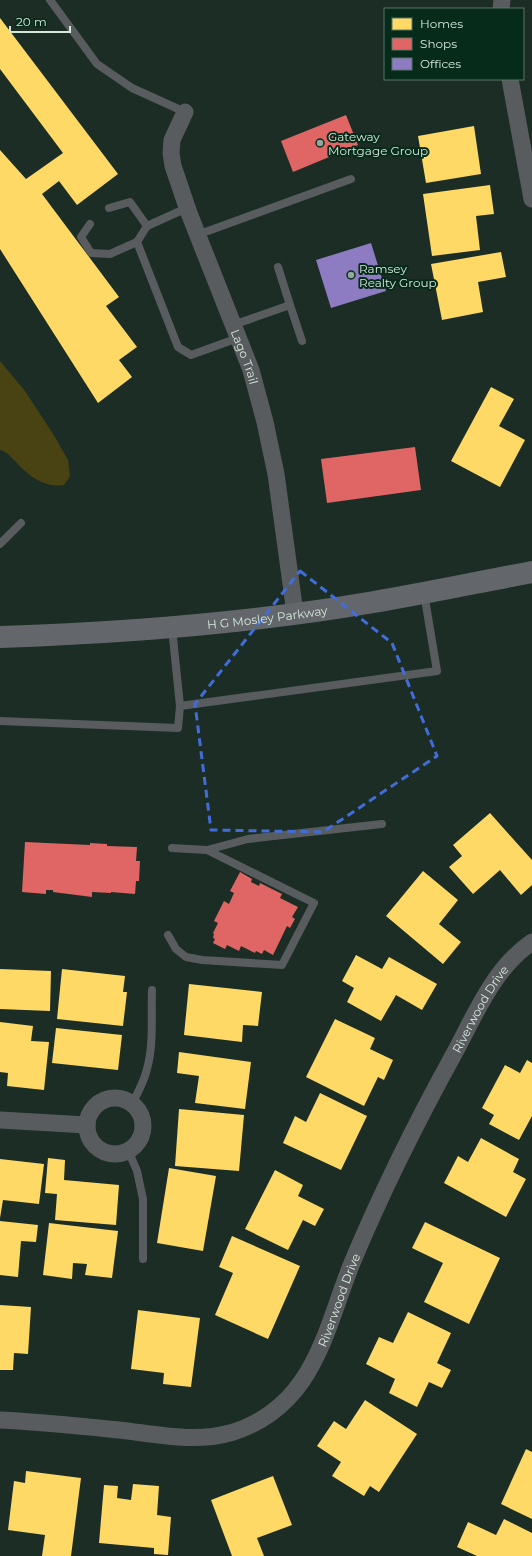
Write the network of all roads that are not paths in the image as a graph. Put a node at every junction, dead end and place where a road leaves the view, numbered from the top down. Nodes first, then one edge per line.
1 (50, 0) edge
2 (510, 80) edge
3 (185, 112) joint
4 (526, 133) edge
5 (350, 179) dead end
6 (532, 198) edge
7 (109, 208) dead end
8 (187, 208) junction
9 (90, 224) dead end
10 (147, 226) junction
11 (197, 235) junction
12 (137, 242) junction
13 (278, 267) dead end
14 (290, 305) junction
15 (236, 332) junction
16 (302, 342) dead end
17 (21, 523) dead end
18 (0, 544) edge
19 (532, 572) edge
20 (424, 592) junction
21 (295, 613) junction
22 (172, 627) junction
23 (0, 637) edge
24 (180, 706) junction
25 (0, 721) edge
26 (382, 824) dead end
27 (172, 848) dead end
28 (207, 850) junction
29 (168, 935) dead end
30 (532, 942) edge
31 (152, 990) dead end
32 (132, 1104) junction
33 (0, 1120) edge
34 (87, 1125) junction
35 (128, 1150) junction
36 (143, 1259) dead end
37 (0, 1420) edge

1 - 3 lane
2 - 4 street
3 - 8 street, Lago Trail
4 - 6 street
5 - 11 lane
7 - 10 lane
8 - 10 lane
8 - 11 street, Lago Trail
9 - 12 lane
10 - 12 lane
11 - 15 street, Lago Trail
12 - 15 lane
13 - 14 lane
14 - 15 lane
14 - 16 lane
15 - 21 street, Lago Trail
17 - 18 lane
19 - 20 main road, H G Mosley Parkway
20 - 21 main road, H G Mosley Parkway
20 - 24 lane
21 - 22 main road, H G Mosley Parkway
22 - 23 main road, H G Mosley Parkway
22 - 24 lane
24 - 25 lane
26 - 28 lane
27 - 28 lane
28 - 29 lane
30 - 37 street, Riverwood Drive
31 - 32 lane
32 - 34 street
32 - 35 street
33 - 34 street
34 - 35 street
35 - 36 lane

